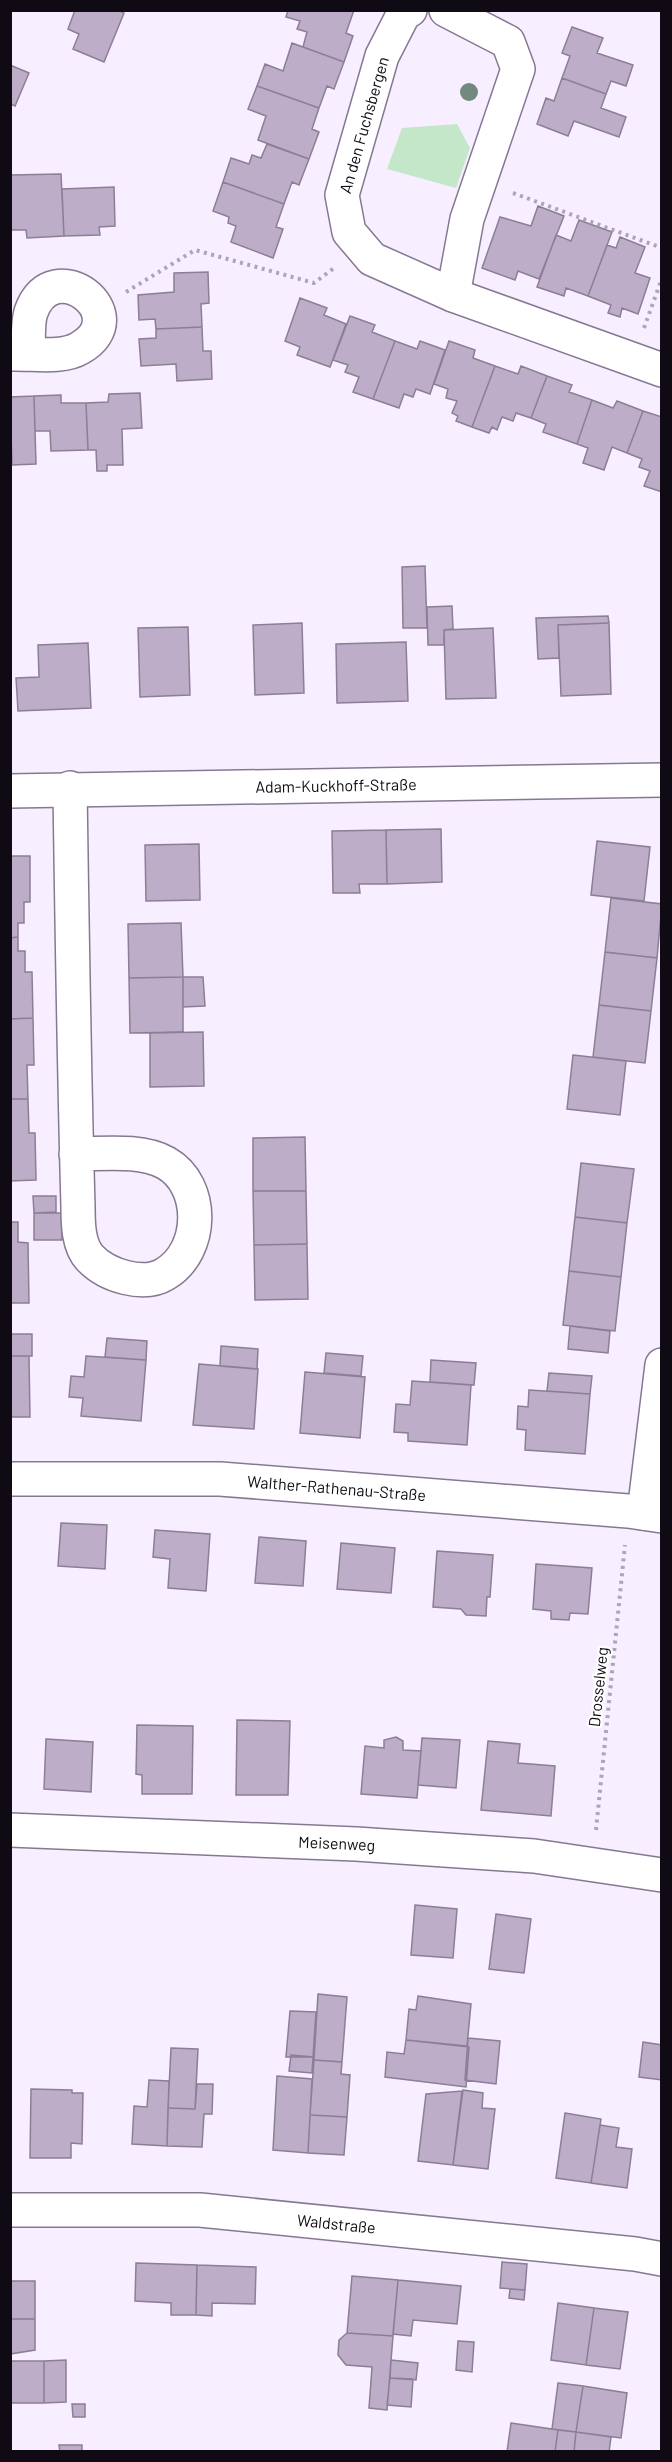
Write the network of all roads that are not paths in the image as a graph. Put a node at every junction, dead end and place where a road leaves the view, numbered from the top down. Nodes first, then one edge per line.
1 (410, 10) edge
2 (446, 10) edge
3 (453, 295) junction
4 (19, 354) edge
5 (647, 365) edge
6 (662, 780) edge
7 (70, 788) junction
8 (10, 791) edge
9 (76, 1154) dead end
10 (662, 1365) edge
11 (10, 1479) edge
12 (644, 1513) edge
13 (10, 1830) edge
14 (662, 1875) edge
15 (10, 2210) edge
16 (662, 2259) edge

1 - 3 street, An den Fuchsbergen
2 - 3 street
3 - 5 street, An den Fuchsbergen
4 - 4 street
6 - 7 street, Adam-Kuckhoff-Straße
7 - 8 street, Adam-Kuckhoff-Straße
7 - 9 street
10 - 12 street
11 - 12 street, Walther-Rathenau-Straße
13 - 14 street, Meisenweg
15 - 16 street, Waldstraße

